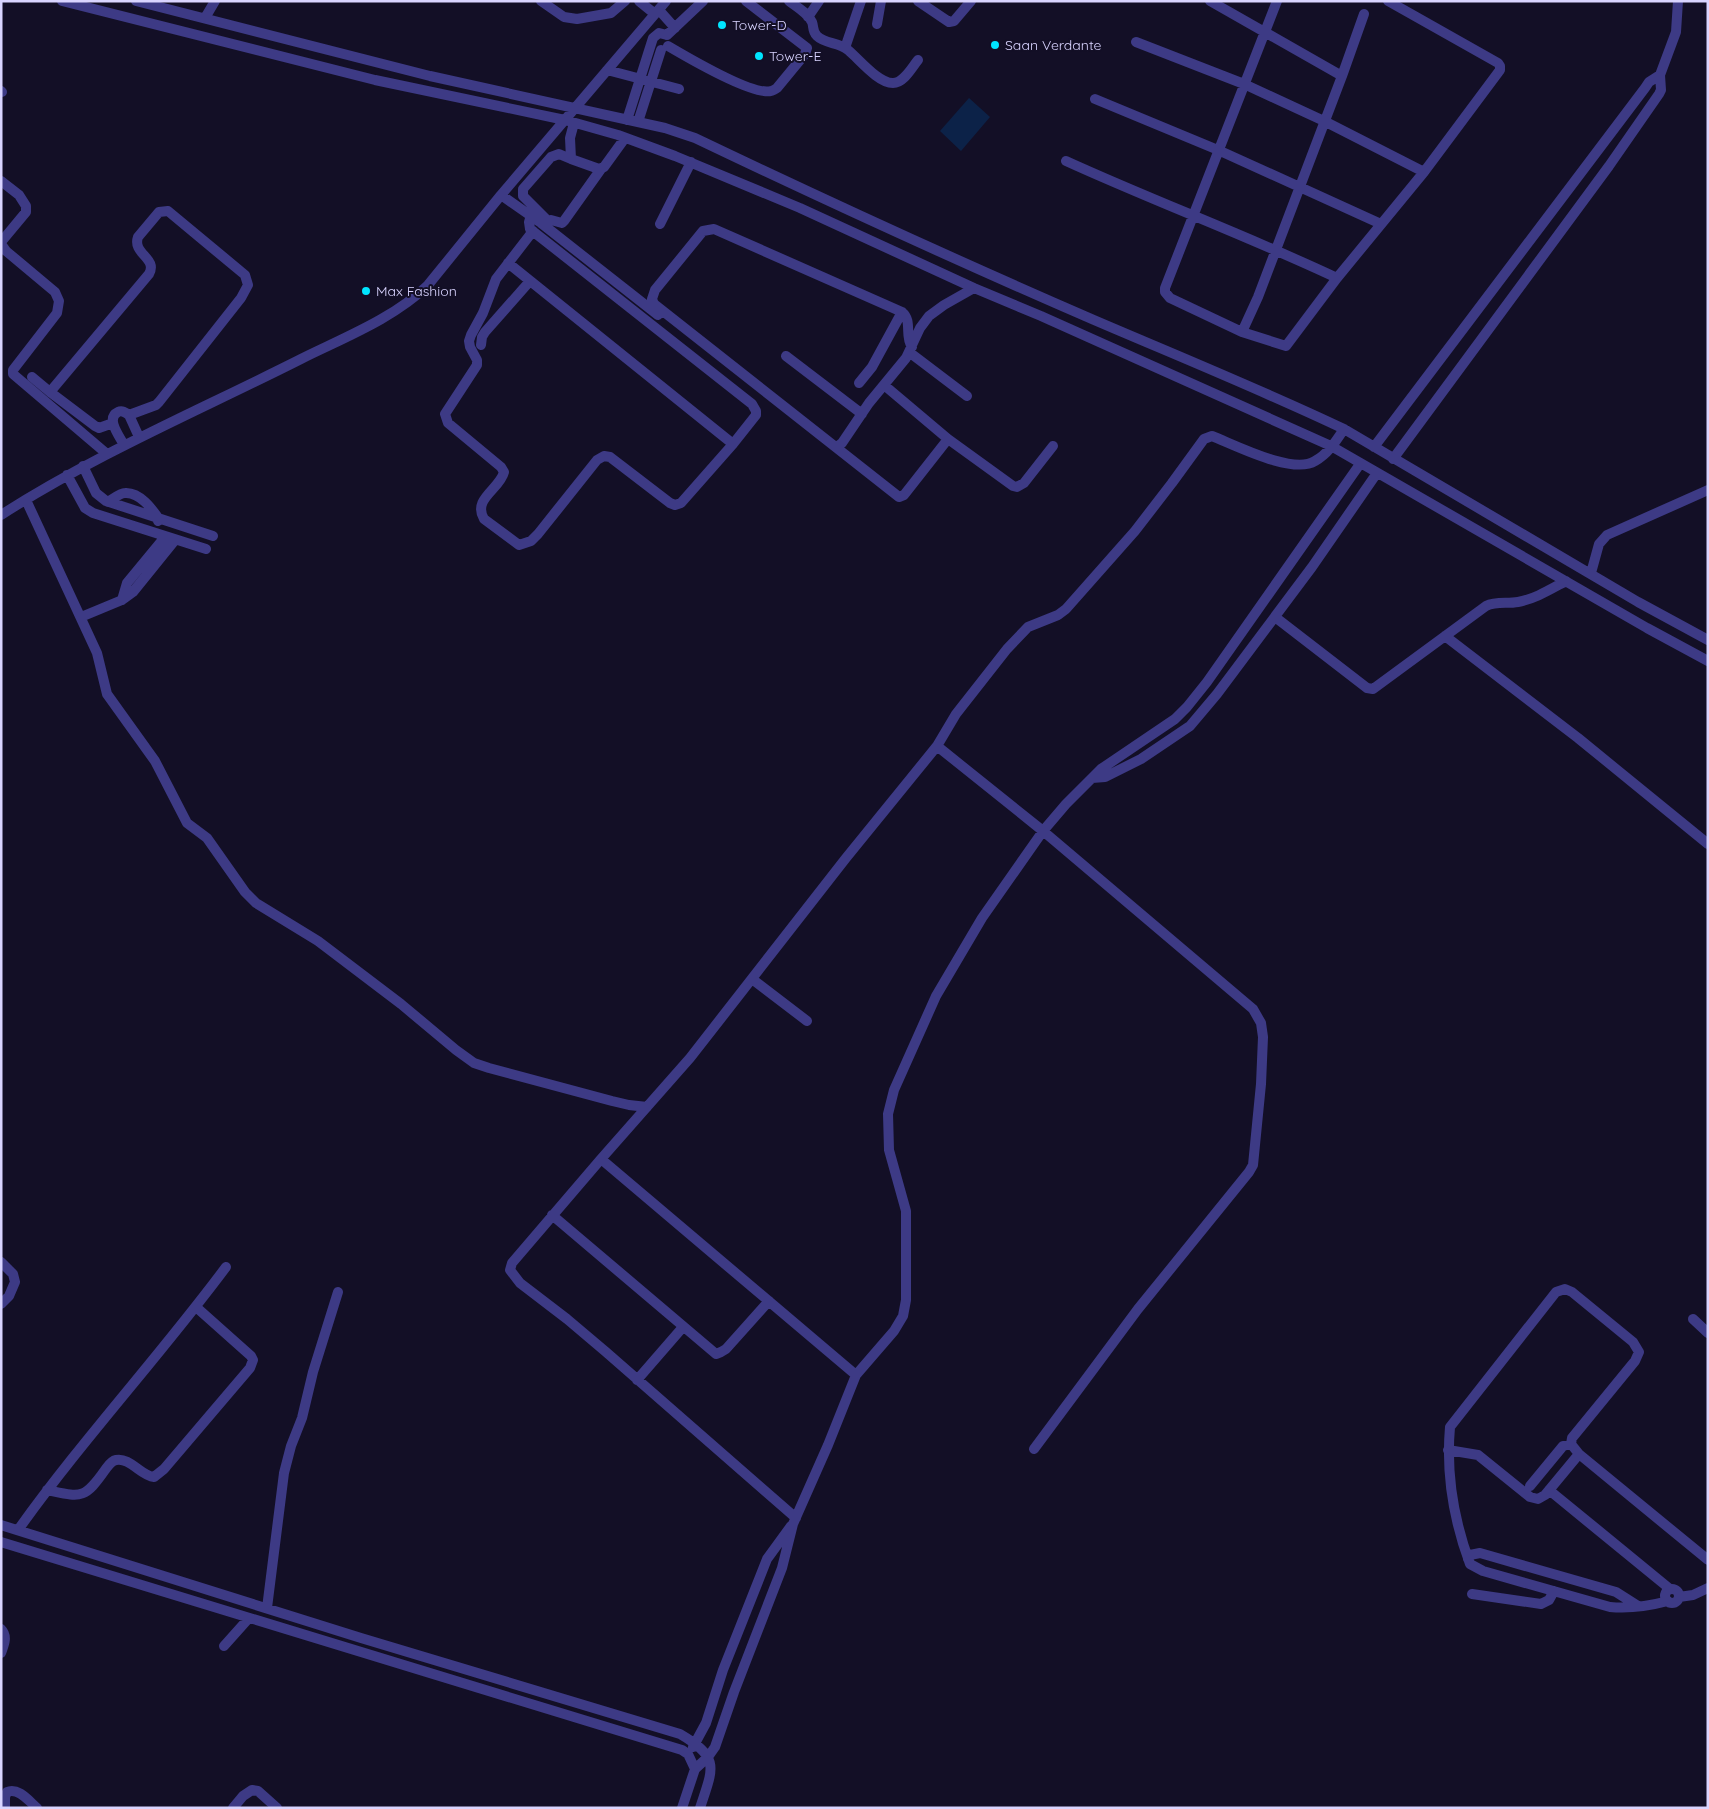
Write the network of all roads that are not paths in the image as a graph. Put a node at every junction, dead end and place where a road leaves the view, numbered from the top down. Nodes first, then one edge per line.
1 (62, 1) edge
2 (136, 1) edge
3 (215, 1) edge
4 (541, 1) edge
5 (625, 1) edge
6 (639, 1) edge
7 (703, 1) edge
8 (746, 1) edge
9 (790, 1) edge
10 (819, 1) edge
11 (860, 1) edge
12 (881, 1) edge
13 (918, 1) edge
14 (971, 1) edge
15 (1210, 1) edge
16 (1277, 1) edge
17 (1388, 1) edge
18 (1678, 1) edge
19 (661, 6) edge
20 (1364, 14) dead end
21 (808, 17) junction
22 (205, 18) junction
23 (877, 24) dead end
24 (675, 28) junction
25 (813, 32) junction
26 (1264, 33) junction
27 (1136, 42) dead end
28 (662, 44) junction
29 (807, 48) junction
30 (846, 48) junction
31 (918, 60) dead end
32 (607, 70) junction
33 (1660, 75) junction
34 (1342, 76) junction
35 (646, 81) junction
36 (1244, 84) junction
37 (679, 89) dead end
38 (1095, 99) dead end
39 (576, 107) junction
40 (569, 121) junction
41 (632, 121) junction
42 (1324, 121) junction
43 (625, 138) junction
44 (1218, 150) junction
45 (571, 158) junction
46 (1066, 161) dead end
47 (691, 162) junction
48 (601, 169) junction
49 (1424, 172) junction
50 (1, 181) edge
51 (1299, 187) junction
52 (501, 195) junction
53 (1194, 215) junction
54 (531, 216) junction
55 (546, 224) junction
56 (660, 224) dead end
57 (1381, 224) junction
58 (533, 231) junction
59 (1, 243) edge
60 (1276, 249) junction
61 (508, 263) junction
62 (1337, 278) junction
63 (530, 281) junction
64 (974, 288) junction
65 (902, 312) junction
66 (662, 318) dead end
67 (1242, 332) junction
68 (481, 346) dead end
69 (910, 350) junction
70 (786, 356) dead end
71 (32, 376) dead end
72 (859, 383) dead end
73 (884, 385) junction
74 (50, 392) junction
75 (967, 396) dead end
76 (862, 414) junction
77 (129, 415) junction
78 (113, 423) junction
79 (1344, 429) junction
80 (139, 437) junction
81 (948, 439) junction
82 (733, 444) junction
83 (124, 445) junction
84 (1053, 446) dead end
85 (1331, 446) junction
86 (837, 447) junction
87 (1374, 447) junction
88 (107, 454) junction
89 (1393, 459) junction
90 (1360, 464) junction
91 (83, 466) junction
92 (1377, 473) junction
93 (67, 475) junction
94 (1708, 490) edge
95 (26, 500) junction
96 (103, 500) junction
97 (88, 510) junction
98 (1, 515) edge
99 (159, 519) junction
100 (213, 536) dead end
101 (165, 537) junction
102 (206, 549) dead end
103 (1591, 573) junction
104 (1566, 581) junction
105 (81, 617) junction
106 (1275, 617) junction
107 (1445, 636) junction
108 (1708, 640) edge
109 (1708, 661) edge
110 (937, 746) junction
111 (1092, 778) junction
112 (1043, 831) junction
113 (1708, 844) edge
114 (752, 979) junction
115 (807, 1021) dead end
116 (647, 1107) junction
117 (601, 1158) junction
118 (552, 1215) junction
119 (1, 1262) edge
120 (226, 1267) dead end
121 (338, 1292) dead end
122 (769, 1301) junction
123 (1, 1304) edge
124 (196, 1307) junction
125 (1693, 1320) dead end
126 (683, 1327) junction
127 (1708, 1332) edge
128 (856, 1375) junction
129 (638, 1380) junction
130 (1570, 1444) junction
131 (1034, 1449) dead end
132 (1448, 1450) junction
133 (1579, 1454) junction
134 (1530, 1486) dead end
135 (47, 1490) junction
136 (1549, 1490) junction
137 (795, 1521) junction
138 (1, 1525) edge
139 (18, 1530) junction
140 (1, 1542) edge
141 (1497, 1558) junction
142 (1468, 1559) junction
143 (1708, 1560) edge
144 (1492, 1573) junction
145 (1590, 1584) junction
146 (1708, 1588) edge
147 (1670, 1590) junction
148 (1554, 1591) junction
149 (1472, 1594) dead end
150 (751, 1597) junction
151 (1679, 1597) junction
152 (1584, 1600) junction
153 (1668, 1601) junction
154 (768, 1603) junction
155 (1638, 1606) junction
156 (268, 1608) junction
157 (249, 1618) junction
158 (1, 1629) edge
159 (224, 1646) dead end
160 (731, 1649) junction
161 (1, 1654) edge
162 (748, 1655) junction
163 (717, 1690) junction
164 (732, 1698) junction
165 (696, 1743) junction
166 (688, 1754) junction
167 (708, 1757) junction
168 (695, 1768) junction
169 (5, 1808) edge
170 (38, 1808) edge
171 (233, 1808) edge
172 (277, 1808) edge
173 (682, 1808) edge
174 (700, 1808) edge

1 - 40 street
2 - 22 street
3 - 22 street
4 - 5 street
6 - 19 street
7 - 24 street
8 - 29 street
9 - 21 street
10 - 21 street
11 - 30 street
12 - 23 street
13 - 14 street
15 - 26 street
16 - 26 street
17 - 49 street
18 - 33 street
19 - 24 street
19 - 32 street
20 - 34 street
21 - 25 street
22 - 39 street
24 - 28 street
25 - 29 street
25 - 30 street
26 - 34 street
26 - 36 street
27 - 36 street
28 - 29 street
28 - 35 street
30 - 31 street
32 - 35 street
32 - 39 street
33 - 87 street
33 - 89 street
34 - 42 street
35 - 37 street
35 - 41 street
36 - 42 street
36 - 44 street
38 - 44 street
39 - 40 street
39 - 41 street
40 - 43 street
40 - 45 street
40 - 52 street
41 - 79 street
42 - 49 street
42 - 51 street
43 - 47 street
43 - 48 street
44 - 51 street
44 - 53 street
45 - 48 street
45 - 55 street
46 - 53 street
47 - 56 street
47 - 64 street
48 - 55 street
49 - 57 street
50 - 59 street
51 - 57 street
51 - 60 street
52 - 54 street
52 - 80 street
53 - 60 street
53 - 67 street
54 - 55 street
54 - 58 street
55 - 58 street
55 - 66 street
57 - 62 street
58 - 61 street
58 - 82 street
59 - 88 street
60 - 62 street
60 - 67 street
61 - 63 street
61 - 82 street
62 - 67 street
63 - 68 street
63 - 82 street
64 - 69 street
64 - 85 street
65 - 69 street
65 - 72 street
65 - 86 street
69 - 73 street
69 - 75 street
70 - 76 street
71 - 74 street
73 - 76 street
73 - 81 street
74 - 77 street
74 - 78 street
76 - 86 street
77 - 78 street
77 - 80 street
78 - 83 street
79 - 85 street
79 - 87 street
80 - 83 street
81 - 84 street
81 - 86 street
83 - 88 street
85 - 90 street
85 - 110 street
87 - 89 street
88 - 91 street
89 - 103 street
90 - 92 street
90 - 111 street
91 - 93 street
91 - 96 street
92 - 104 street
92 - 106 street
93 - 95 street
93 - 97 street
94 - 103 street
95 - 98 street
95 - 105 street
96 - 97 street
96 - 99 street
96 - 99 street
97 - 101 street
99 - 100 street
99 - 101 street
101 - 102 street
101 - 105 street
103 - 108 street
104 - 107 street
104 - 109 street
105 - 116 street
106 - 107 street
106 - 111 street
107 - 113 street
110 - 112 street
110 - 114 street
111 - 112 street
112 - 128 street
112 - 131 street
114 - 115 street
114 - 116 street
116 - 117 street
117 - 118 street
117 - 122 street
118 - 126 street
118 - 129 street
119 - 123 street
120 - 124 street
121 - 156 street
122 - 126 street
122 - 128 street
124 - 135 street
124 - 135 street
125 - 127 street
126 - 129 street
128 - 137 street
129 - 137 street
130 - 132 street
130 - 133 street
130 - 134 street
132 - 136 street
132 - 142 street
133 - 136 street
133 - 143 street
135 - 139 street
136 - 147 street
137 - 150 street
137 - 154 street
138 - 139 street
139 - 156 street
140 - 157 street
141 - 142 street
141 - 144 street
141 - 145 street
142 - 144 street
144 - 148 street
145 - 152 street
145 - 155 street
146 - 151 street
147 - 151 street
147 - 153 street
148 - 149 street
148 - 152 street
150 - 154 street
150 - 160 street
151 - 153 street
152 - 155 street
153 - 155 street
154 - 162 street
156 - 165 street
157 - 159 street
157 - 166 street
158 - 161 street
160 - 162 street
160 - 163 street
162 - 164 street
163 - 164 street
163 - 165 street
164 - 167 street
165 - 166 street
165 - 167 street
166 - 168 street
167 - 168 street
167 - 174 street
168 - 173 street
169 - 170 street
171 - 172 street

